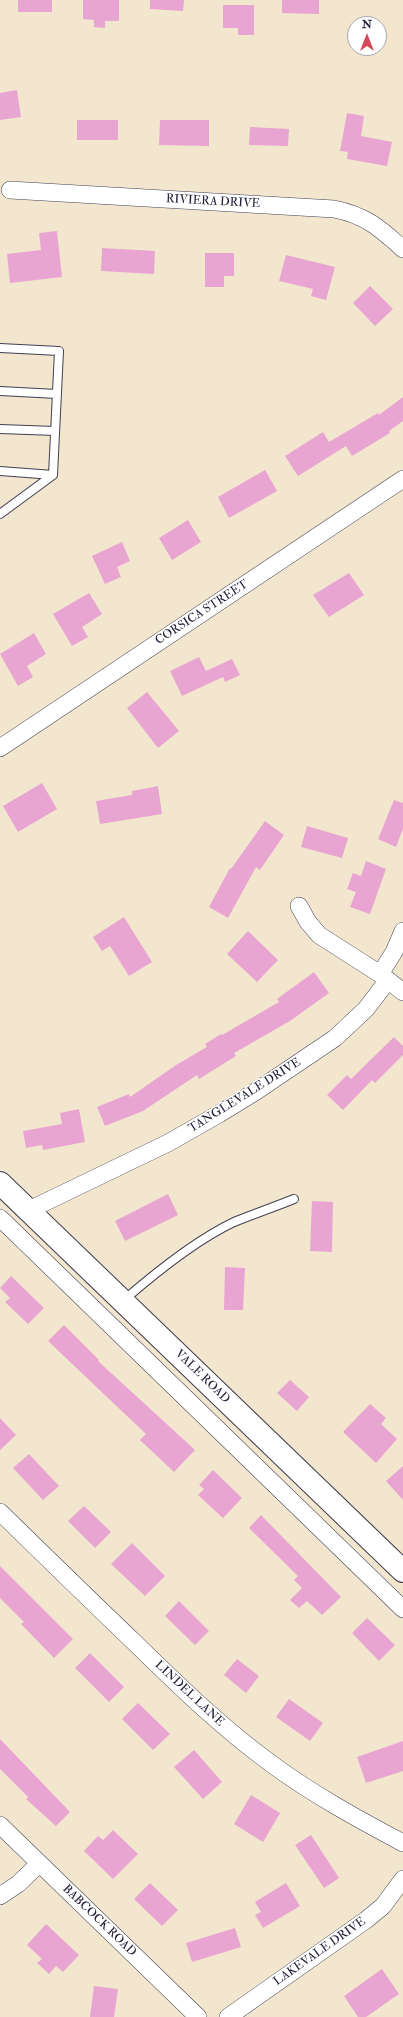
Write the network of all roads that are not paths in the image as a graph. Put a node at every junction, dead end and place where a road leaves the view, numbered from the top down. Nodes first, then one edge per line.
1 (10, 190) dead end
2 (403, 249) edge
3 (0, 348) edge
4 (0, 391) edge
5 (57, 394) junction
6 (0, 429) edge
7 (55, 431) junction
8 (0, 472) edge
9 (53, 475) junction
10 (403, 479) edge
11 (0, 514) edge
12 (0, 748) edge
13 (299, 906) dead end
14 (403, 931) edge
15 (384, 977) junction
16 (403, 992) edge
17 (0, 1182) edge
18 (294, 1199) dead end
19 (29, 1210) junction
20 (0, 1218) edge
21 (123, 1301) junction
22 (0, 1512) edge
23 (403, 1571) edge
24 (403, 1609) edge
25 (0, 1825) edge
26 (403, 1843) edge
27 (39, 1864) junction
28 (403, 1879) edge
29 (0, 1896) edge
30 (198, 2017) edge
31 (228, 2017) edge

1 - 2 street, RIVIERA DRIVE
3 - 5 lane
4 - 5 lane
5 - 7 lane
6 - 7 lane
7 - 9 lane
8 - 9 lane
9 - 11 lane
10 - 12 street, CORSICA STREET
13 - 15 street
14 - 15 street, TANGLEVALE DRIVE
15 - 16 street
15 - 19 street, TANGLEVALE DRIVE
17 - 19 main road, VALE ROAD
18 - 21 lane
19 - 21 main road, VALE ROAD
20 - 24 street
21 - 23 main road, VALE ROAD
22 - 26 street, LINDEL LANE
25 - 27 street, BABCOCK ROAD
27 - 29 street
27 - 30 street, BABCOCK ROAD
28 - 31 street, LAKEVALE DRIVE

